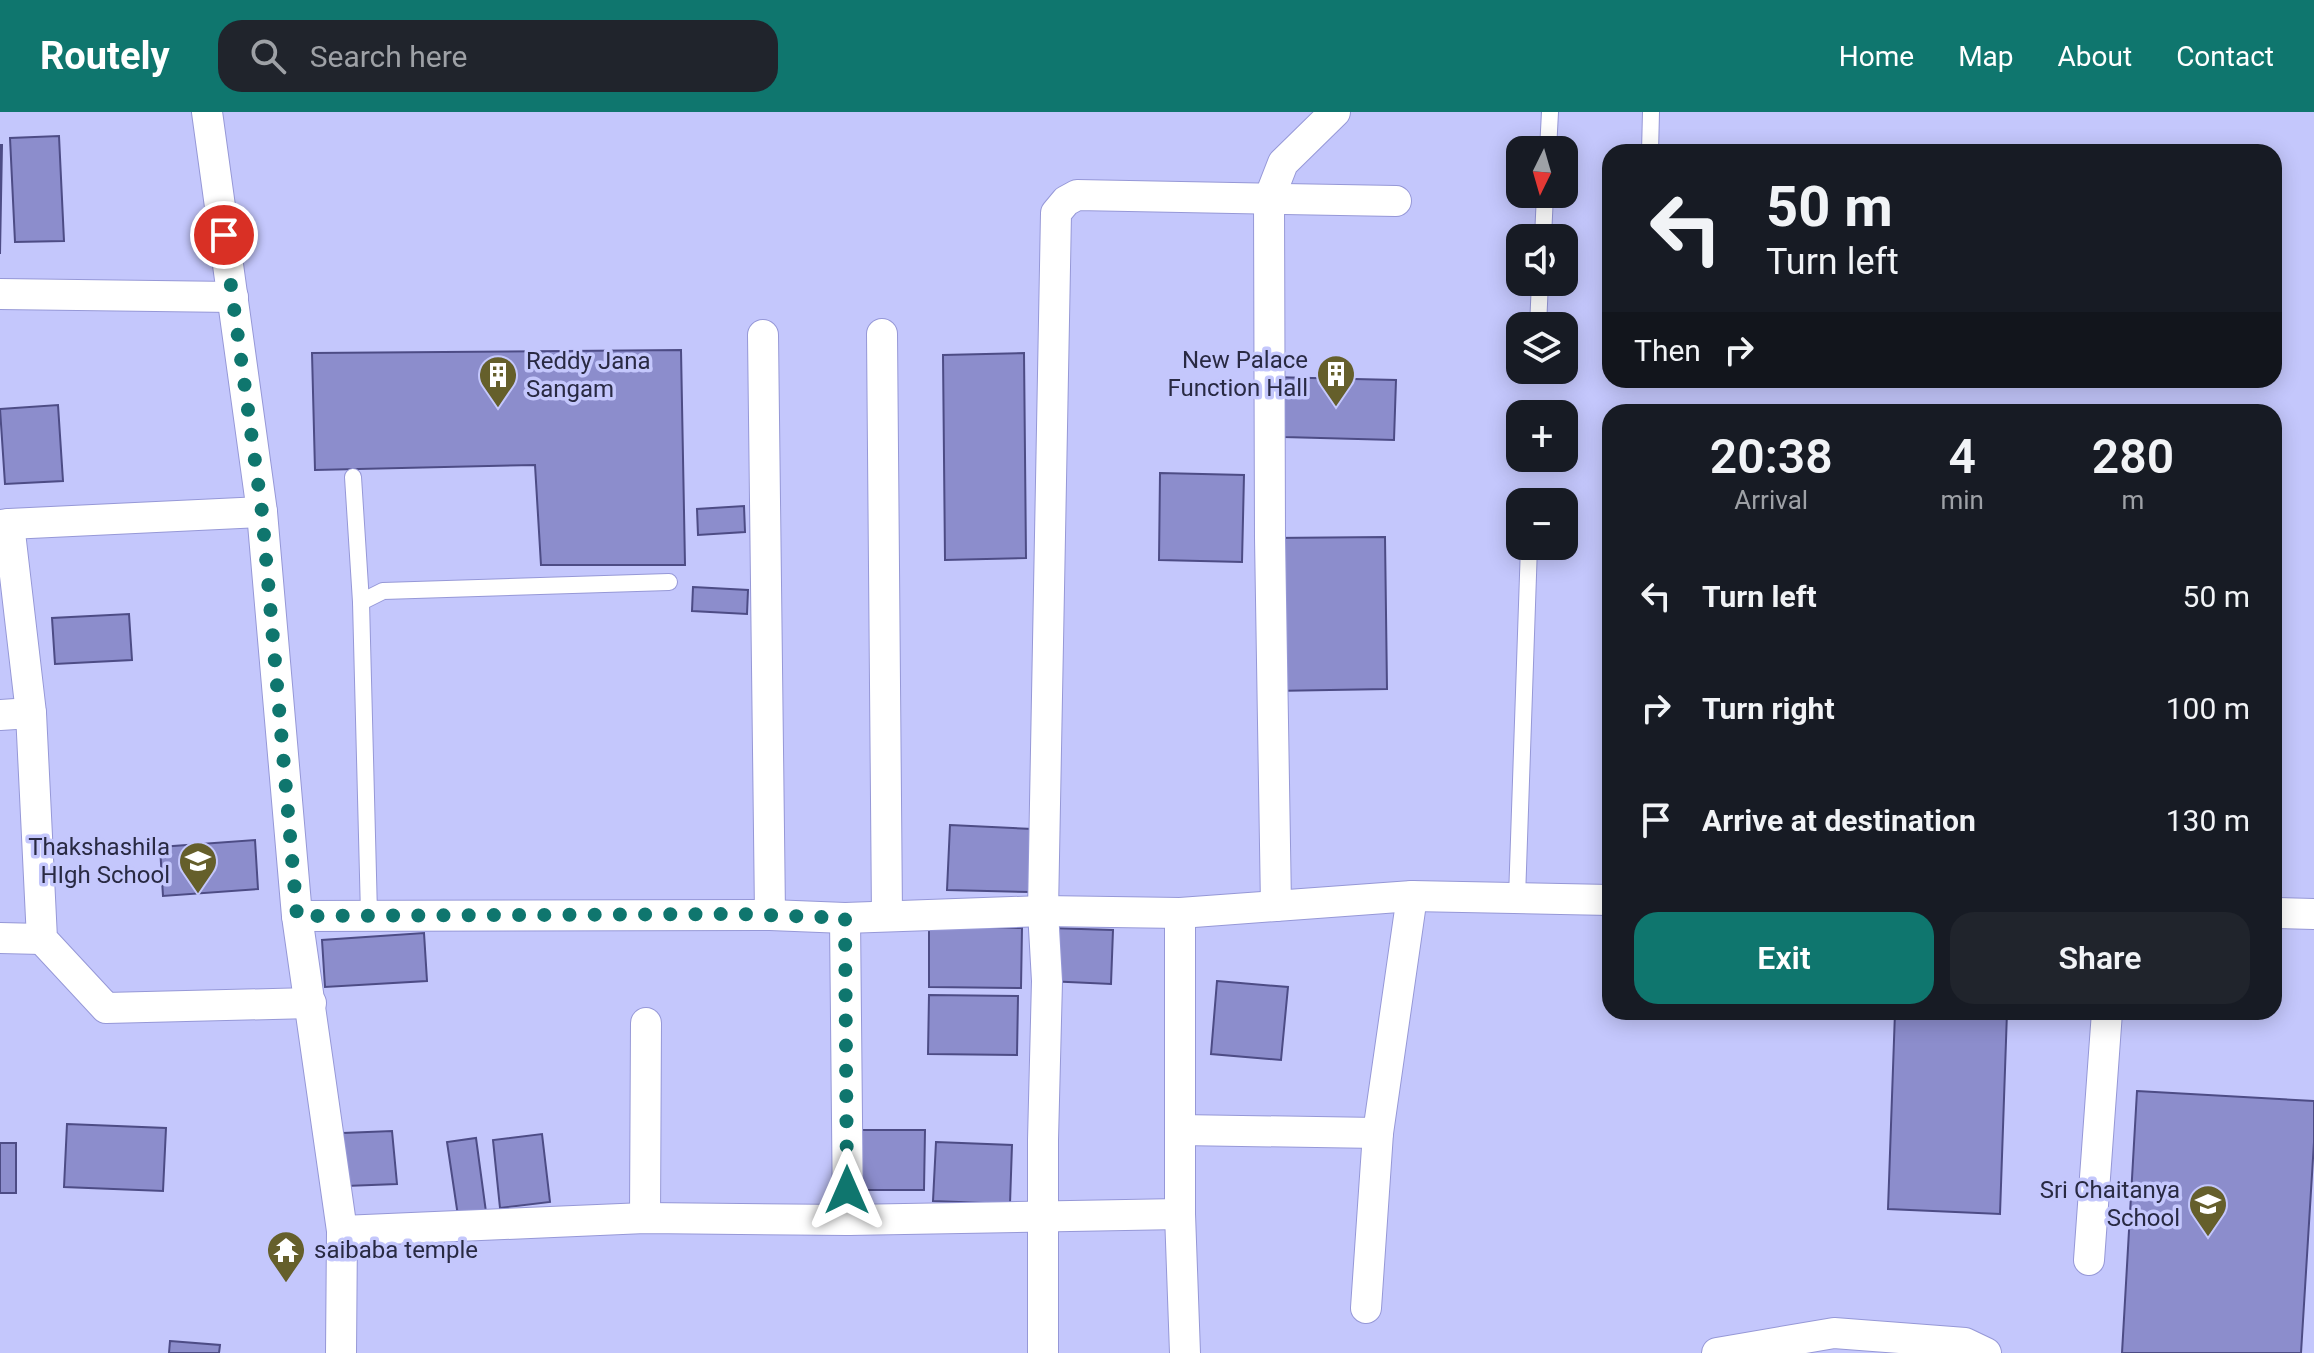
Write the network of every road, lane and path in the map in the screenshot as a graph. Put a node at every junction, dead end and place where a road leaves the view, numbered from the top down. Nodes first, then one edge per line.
1 (207, 112) edge
2 (1335, 112) edge
3 (1550, 112) edge
4 (1651, 112) edge
5 (1549, 136) edge
6 (1650, 144) edge
7 (1269, 199) junction
8 (1396, 201) dead end
9 (0, 294) edge
10 (233, 297) junction
11 (882, 334) dead end
12 (763, 335) dead end
13 (353, 477) dead end
14 (262, 512) junction
15 (5, 524) edge
16 (1529, 560) edge
17 (669, 582) dead end
18 (361, 602) junction
19 (31, 713) junction
20 (0, 715) edge
21 (1412, 896) junction
22 (1517, 898) junction
23 (1602, 900) edge
24 (1276, 906) junction
25 (1043, 911) junction
26 (1180, 913) junction
27 (2282, 913) edge
28 (369, 914) junction
29 (2314, 914) edge
30 (770, 915) junction
31 (297, 916) junction
32 (887, 916) junction
33 (845, 918) junction
34 (0, 938) edge
35 (42, 939) junction
36 (311, 1003) junction
37 (2106, 1020) edge
38 (646, 1023) dead end
39 (1180, 1130) junction
40 (1378, 1133) junction
41 (1180, 1214) junction
42 (1043, 1216) junction
43 (645, 1218) junction
44 (848, 1220) junction
45 (342, 1231) junction
46 (2089, 1260) dead end
47 (1366, 1308) dead end
48 (1835, 1343) edge
49 (341, 1353) edge
50 (1043, 1353) edge
51 (1185, 1353) edge
52 (1717, 1353) edge
53 (1986, 1353) edge

1 - 10 street
2 - 7 street
3 - 5 lane
4 - 6 lane
7 - 8 street
7 - 24 street
7 - 25 street
9 - 10 street
10 - 14 street
11 - 32 street
12 - 30 street
13 - 18 lane
14 - 15 street
14 - 31 street
15 - 19 street
16 - 22 lane
17 - 18 lane
18 - 28 lane
19 - 20 street
19 - 35 street
21 - 22 street
21 - 24 street
21 - 40 street
22 - 23 street
24 - 26 street
25 - 26 street
25 - 32 street
25 - 42 street
26 - 39 street
27 - 29 street
28 - 30 street
28 - 31 street
30 - 33 street
31 - 36 street
32 - 33 street
33 - 44 street
34 - 35 street
35 - 36 street
36 - 45 street
37 - 46 street
38 - 43 street
39 - 40 street
39 - 41 street
40 - 47 street
41 - 42 street
41 - 51 street
42 - 44 street
42 - 50 street
43 - 44 street
43 - 45 street
45 - 49 street
48 - 52 street
48 - 53 street

